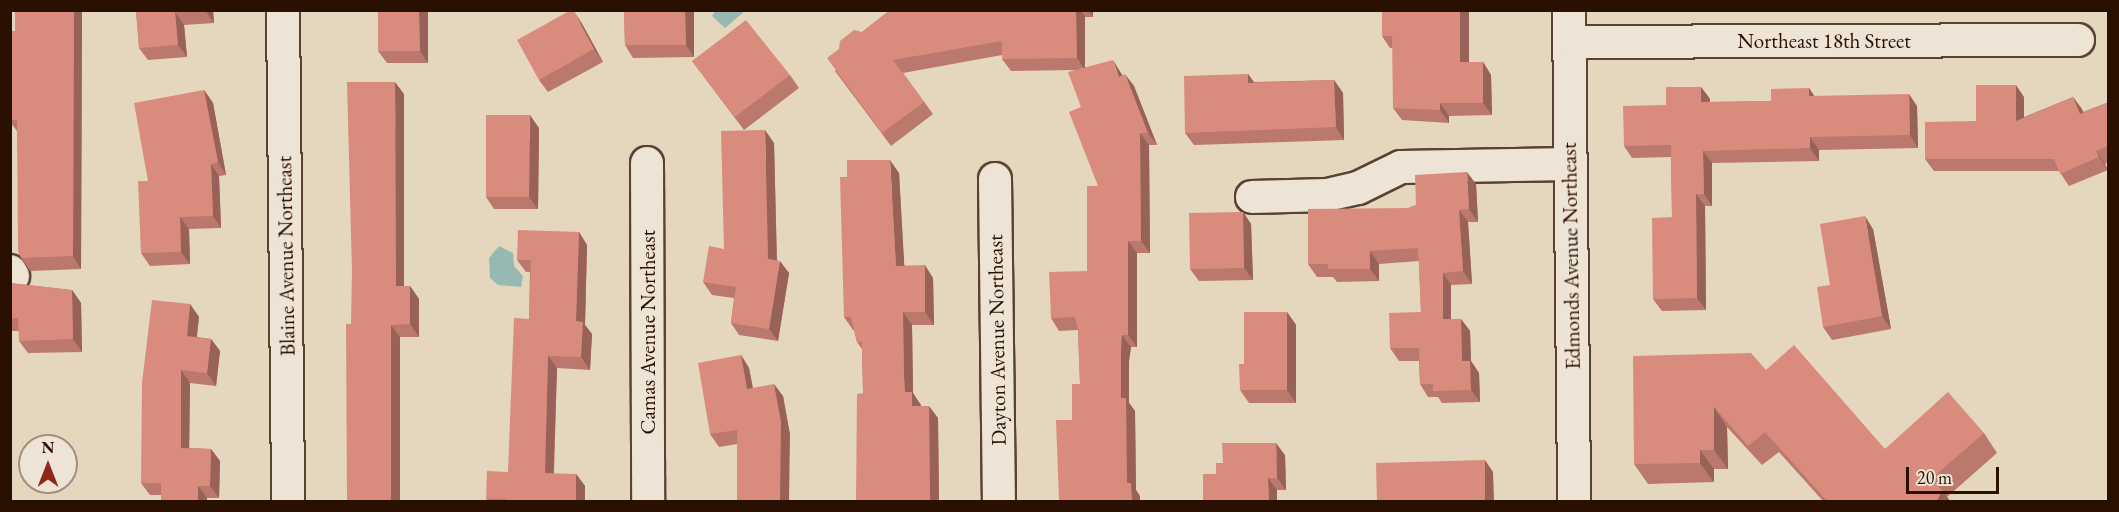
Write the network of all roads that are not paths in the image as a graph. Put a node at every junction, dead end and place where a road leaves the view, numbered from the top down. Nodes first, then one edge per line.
1 (284, 10) edge
2 (1569, 10) edge
3 (2078, 40) dead end
4 (1570, 42) junction
5 (647, 163) dead end
6 (1570, 164) junction
7 (995, 179) dead end
8 (1252, 197) dead end
9 (288, 501) edge
10 (648, 501) edge
11 (999, 501) edge
12 (1574, 501) edge

1 - 9 street, Blaine Avenue Northeast
2 - 4 street, Edmonds Avenue Northeast
3 - 4 street, Northeast 18th Street
4 - 6 street, Edmonds Avenue Northeast
5 - 10 street, Camas Avenue Northeast
6 - 8 street
6 - 12 street, Edmonds Avenue Northeast
7 - 11 street, Dayton Avenue Northeast

